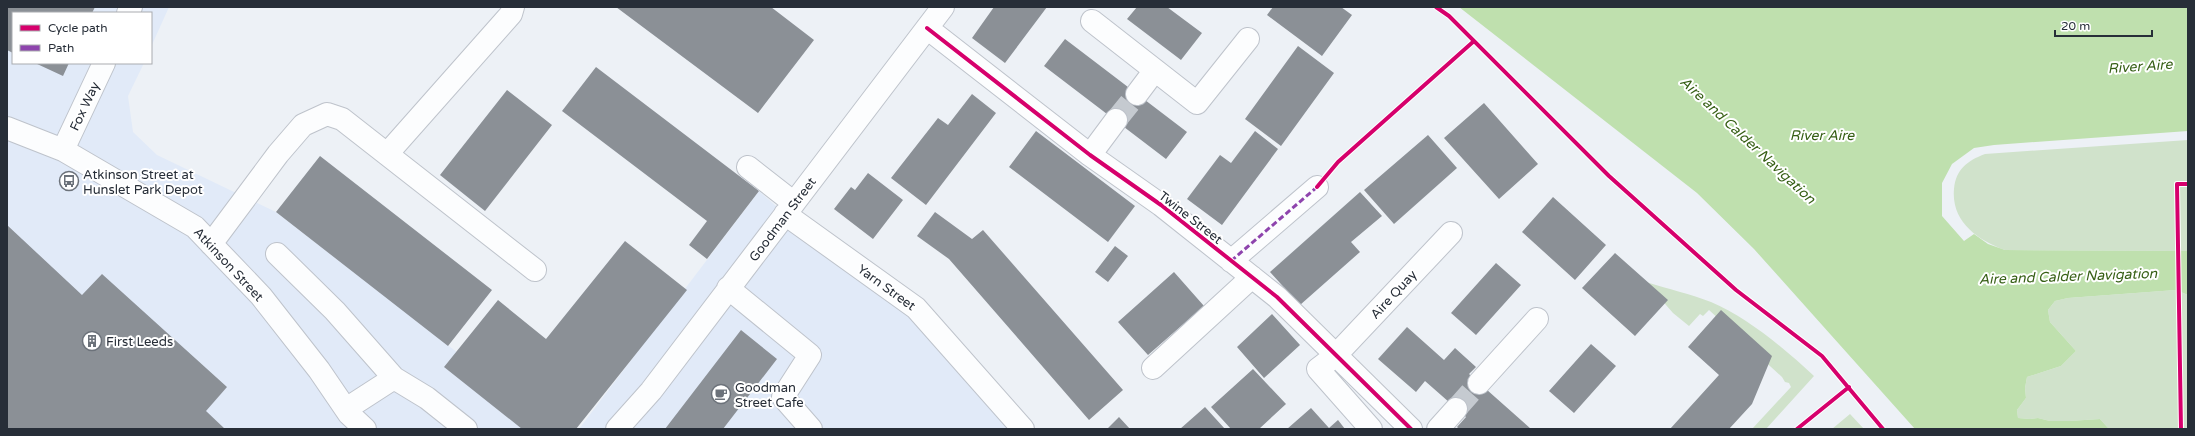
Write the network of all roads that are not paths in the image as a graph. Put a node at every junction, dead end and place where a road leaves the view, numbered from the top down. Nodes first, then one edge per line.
1 (513, 7) edge
2 (943, 7) edge
3 (1092, 21) dead end
4 (927, 28) junction
5 (1248, 39) dead end
6 (104, 64) edge
7 (1155, 70) junction
8 (1137, 94) tunnel mouth
9 (1116, 120) tunnel mouth
10 (7, 128) edge
11 (63, 150) junction
12 (387, 154) junction
13 (1090, 155) junction
14 (748, 167) dead end
15 (1317, 187) dead end
16 (789, 209) junction
17 (1451, 233) dead end
18 (211, 244) junction
19 (277, 254) dead end
20 (1231, 261) junction
21 (535, 270) dead end
22 (1252, 277) junction
23 (728, 288) junction
24 (1537, 319) dead end
25 (1335, 356) junction
26 (1153, 368) dead end
27 (394, 378) junction
28 (1479, 383) tunnel mouth
29 (1456, 409) tunnel mouth
30 (349, 417) edge
31 (1407, 428) edge
32 (365, 429) edge
33 (466, 429) edge
34 (617, 429) edge
35 (811, 429) edge
36 (1023, 429) edge
37 (1371, 429) edge
38 (1438, 429) edge

1 - 12 street
2 - 4 street, Goodman Street
3 - 7 street
4 - 13 street, Twine Street
4 - 16 street, Goodman Street
5 - 7 street
6 - 11 street, Fox Way
7 - 8 street
9 - 13 street
10 - 11 street, Atkinson Street
11 - 18 street, Atkinson Street
12 - 18 street
12 - 21 street
13 - 20 street, Twine Street
14 - 16 street, Yarn Street
15 - 20 street
16 - 23 street, Goodman Street
16 - 36 street, Yarn Street
17 - 25 street, Aire Quay
18 - 30 street, Atkinson Street
19 - 27 street
20 - 22 street, Twine Street
22 - 25 street, Twine Street
22 - 26 street
23 - 34 street, Goodman Street
23 - 35 street
24 - 28 street
25 - 31 street, Twine Street
25 - 37 street
27 - 30 street
27 - 33 street
29 - 38 street
30 - 32 street, Atkinson Street

